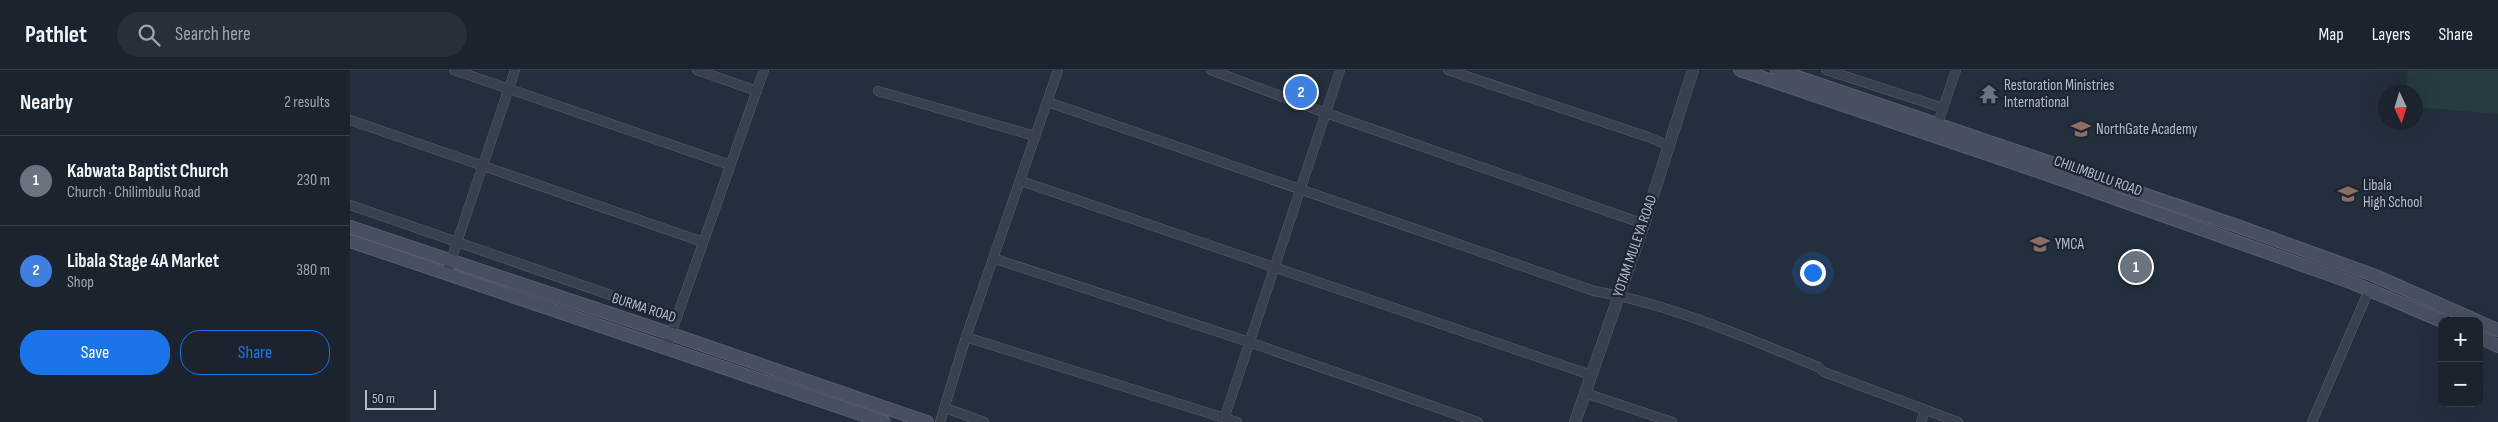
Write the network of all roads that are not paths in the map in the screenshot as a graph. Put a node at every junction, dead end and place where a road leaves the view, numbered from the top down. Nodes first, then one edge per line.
1 (454, 70) edge
2 (515, 70) edge
3 (697, 70) edge
4 (764, 70) edge
5 (1058, 70) edge
6 (1211, 70) edge
7 (1340, 70) edge
8 (1448, 70) edge
9 (1693, 70) edge
10 (1740, 70) edge
11 (1777, 70) edge
12 (1956, 70) edge
13 (1832, 71) edge
14 (509, 88) junction
15 (757, 91) junction
16 (878, 91) dead end
17 (1826, 93) junction
18 (1048, 102) junction
19 (1943, 108) junction
20 (1326, 113) junction
21 (350, 120) edge
22 (1936, 131) junction
23 (1035, 136) junction
24 (1669, 146) junction
25 (730, 165) junction
26 (482, 167) junction
27 (1021, 181) junction
28 (1301, 190) junction
29 (350, 205) edge
30 (1644, 224) junction
31 (350, 227) edge
32 (350, 241) edge
33 (457, 242) junction
34 (703, 242) junction
35 (995, 259) junction
36 (451, 260) junction
37 (1275, 268) junction
38 (447, 272) junction
39 (2369, 290) junction
40 (1619, 294) junction
41 (2469, 317) edge
42 (677, 318) junction
43 (2438, 319) edge
44 (2483, 323) edge
45 (2498, 330) edge
46 (671, 334) junction
47 (966, 336) junction
48 (2483, 340) edge
49 (1249, 342) junction
50 (2498, 346) edge
51 (666, 348) junction
52 (1591, 376) junction
53 (1585, 393) junction
54 (945, 408) junction
55 (1925, 411) junction
56 (1224, 420) edge
57 (884, 422) edge
58 (927, 422) edge
59 (940, 422) edge
60 (984, 422) edge
61 (1237, 422) edge
62 (1478, 422) edge
63 (1575, 422) edge
64 (1672, 422) edge
65 (1921, 422) edge
66 (1958, 422) edge
67 (2312, 422) edge

1 - 14 street
2 - 14 street
3 - 15 street
4 - 15 street
5 - 18 street
6 - 20 street
7 - 20 street
8 - 24 street
9 - 24 street, YOTAM MULEYA ROAD
10 - 17 main road, CHILIMBULU ROAD
11 - 17 main road, CHILIMBULU ROAD
12 - 19 street
13 - 17 street
13 - 19 street
14 - 25 street
14 - 26 street
15 - 25 street
16 - 23 street
17 - 22 main road, CHILIMBULU ROAD
18 - 23 street
18 - 28 street
19 - 22 street
20 - 28 street
20 - 30 street
21 - 26 street
22 - 39 main road, CHILIMBULU ROAD
22 - 41 main road, CHILIMBULU ROAD
23 - 27 street
24 - 30 street, YOTAM MULEYA ROAD
25 - 34 street
26 - 33 street
26 - 34 street
27 - 35 street
27 - 37 street
28 - 37 street
28 - 40 street
29 - 33 street
30 - 40 street, YOTAM MULEYA ROAD
31 - 36 main road, BURMA ROAD
32 - 38 main road, BURMA ROAD
33 - 36 street
33 - 42 street
34 - 42 street
35 - 47 street
35 - 49 street
36 - 38 street
36 - 46 main road, BURMA ROAD
37 - 49 street
37 - 52 street
38 - 51 main road, BURMA ROAD
39 - 43 main road, CHILIMBULU ROAD
39 - 67 street
40 - 52 street, YOTAM MULEYA ROAD
40 - 55 street
42 - 46 street
44 - 45 main road, CHILIMBULU ROAD
46 - 51 street
46 - 58 main road, BURMA ROAD
47 - 54 street
47 - 56 street
48 - 50 main road
49 - 56 street
49 - 62 street
51 - 57 main road, BURMA ROAD
52 - 53 street, YOTAM MULEYA ROAD
53 - 63 street, YOTAM MULEYA ROAD
53 - 64 street
54 - 59 street
54 - 60 street
55 - 65 street
55 - 66 street
56 - 61 street

